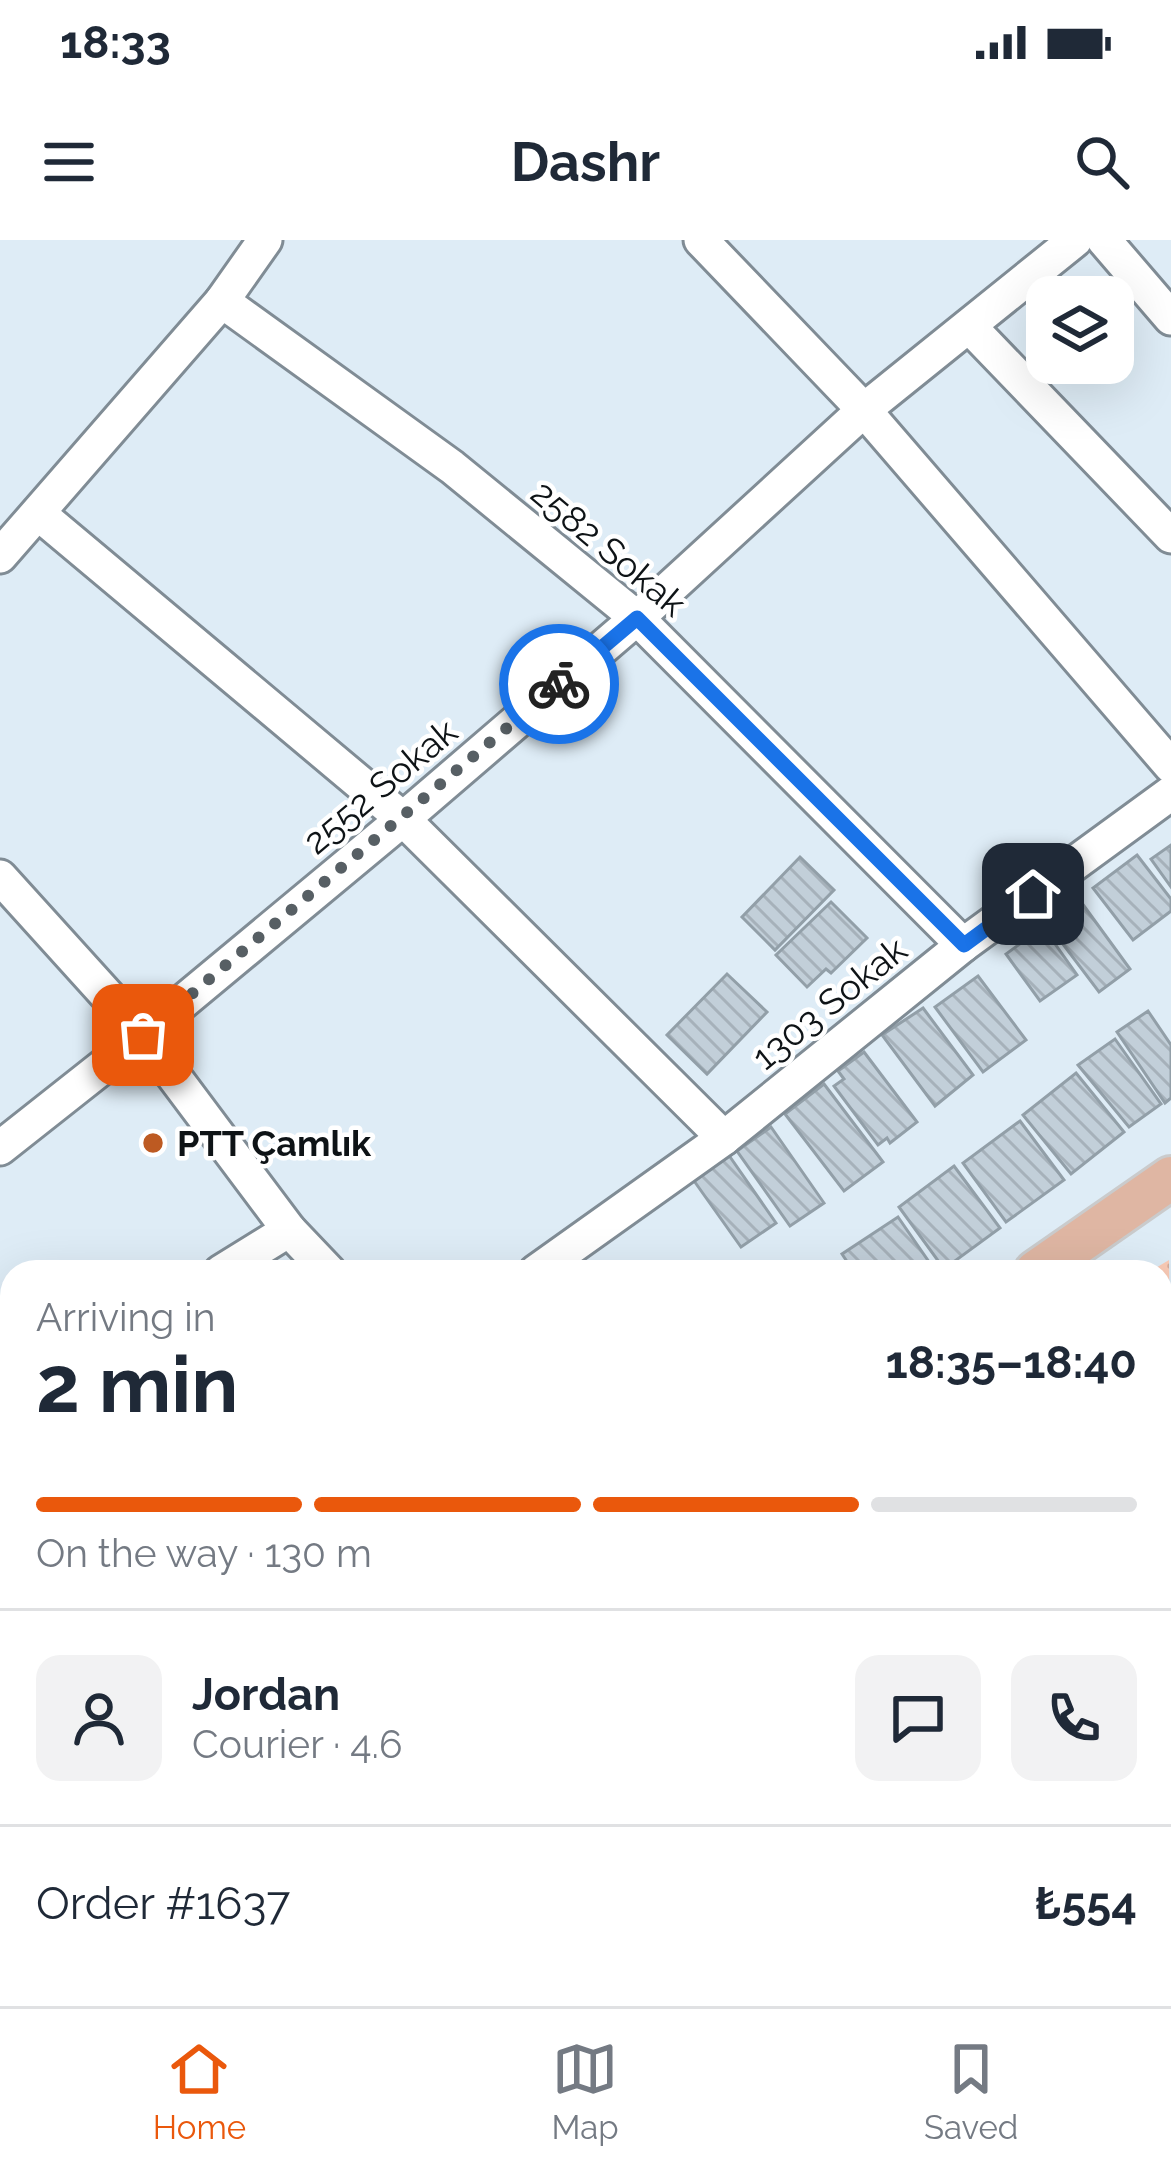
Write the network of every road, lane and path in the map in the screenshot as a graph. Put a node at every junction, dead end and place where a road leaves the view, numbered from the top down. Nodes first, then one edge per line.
1 (265, 240) edge
2 (701, 240) edge
3 (1075, 240) edge
4 (1104, 240) edge
5 (222, 301) junction
6 (1171, 318) edge
7 (969, 326) junction
8 (864, 410) junction
9 (38, 513) junction
10 (1171, 536) edge
11 (0, 556) edge
12 (637, 618) junction
13 (1171, 766) edge
14 (1171, 793) edge
15 (403, 819) junction
16 (0, 877) edge
17 (964, 945) junction
18 (143, 1035) junction
19 (724, 1138) junction
20 (0, 1148) edge
21 (1171, 1178) edge
22 (290, 1229) junction
23 (240, 1260) edge
24 (318, 1260) edge
25 (553, 1260) edge
26 (1053, 1260) edge

1 - 5 street
2 - 8 street
3 - 7 street, 2552 Sokak
4 - 6 street
5 - 9 street
5 - 12 street, 2582 Sokak
7 - 8 street, 2552 Sokak
7 - 10 street
8 - 12 street, 2552 Sokak
8 - 13 street
9 - 11 street
9 - 15 street
12 - 15 street, 2552 Sokak
12 - 17 street, 2582 Sokak
14 - 17 street, 1303 Sokak
15 - 18 street, 2552 Sokak
15 - 19 street
16 - 18 street
17 - 19 street, 1303 Sokak
18 - 20 street, 2552 Sokak
18 - 22 street
19 - 25 street, 1303 Sokak
21 - 26 main road
22 - 23 street
22 - 24 street

